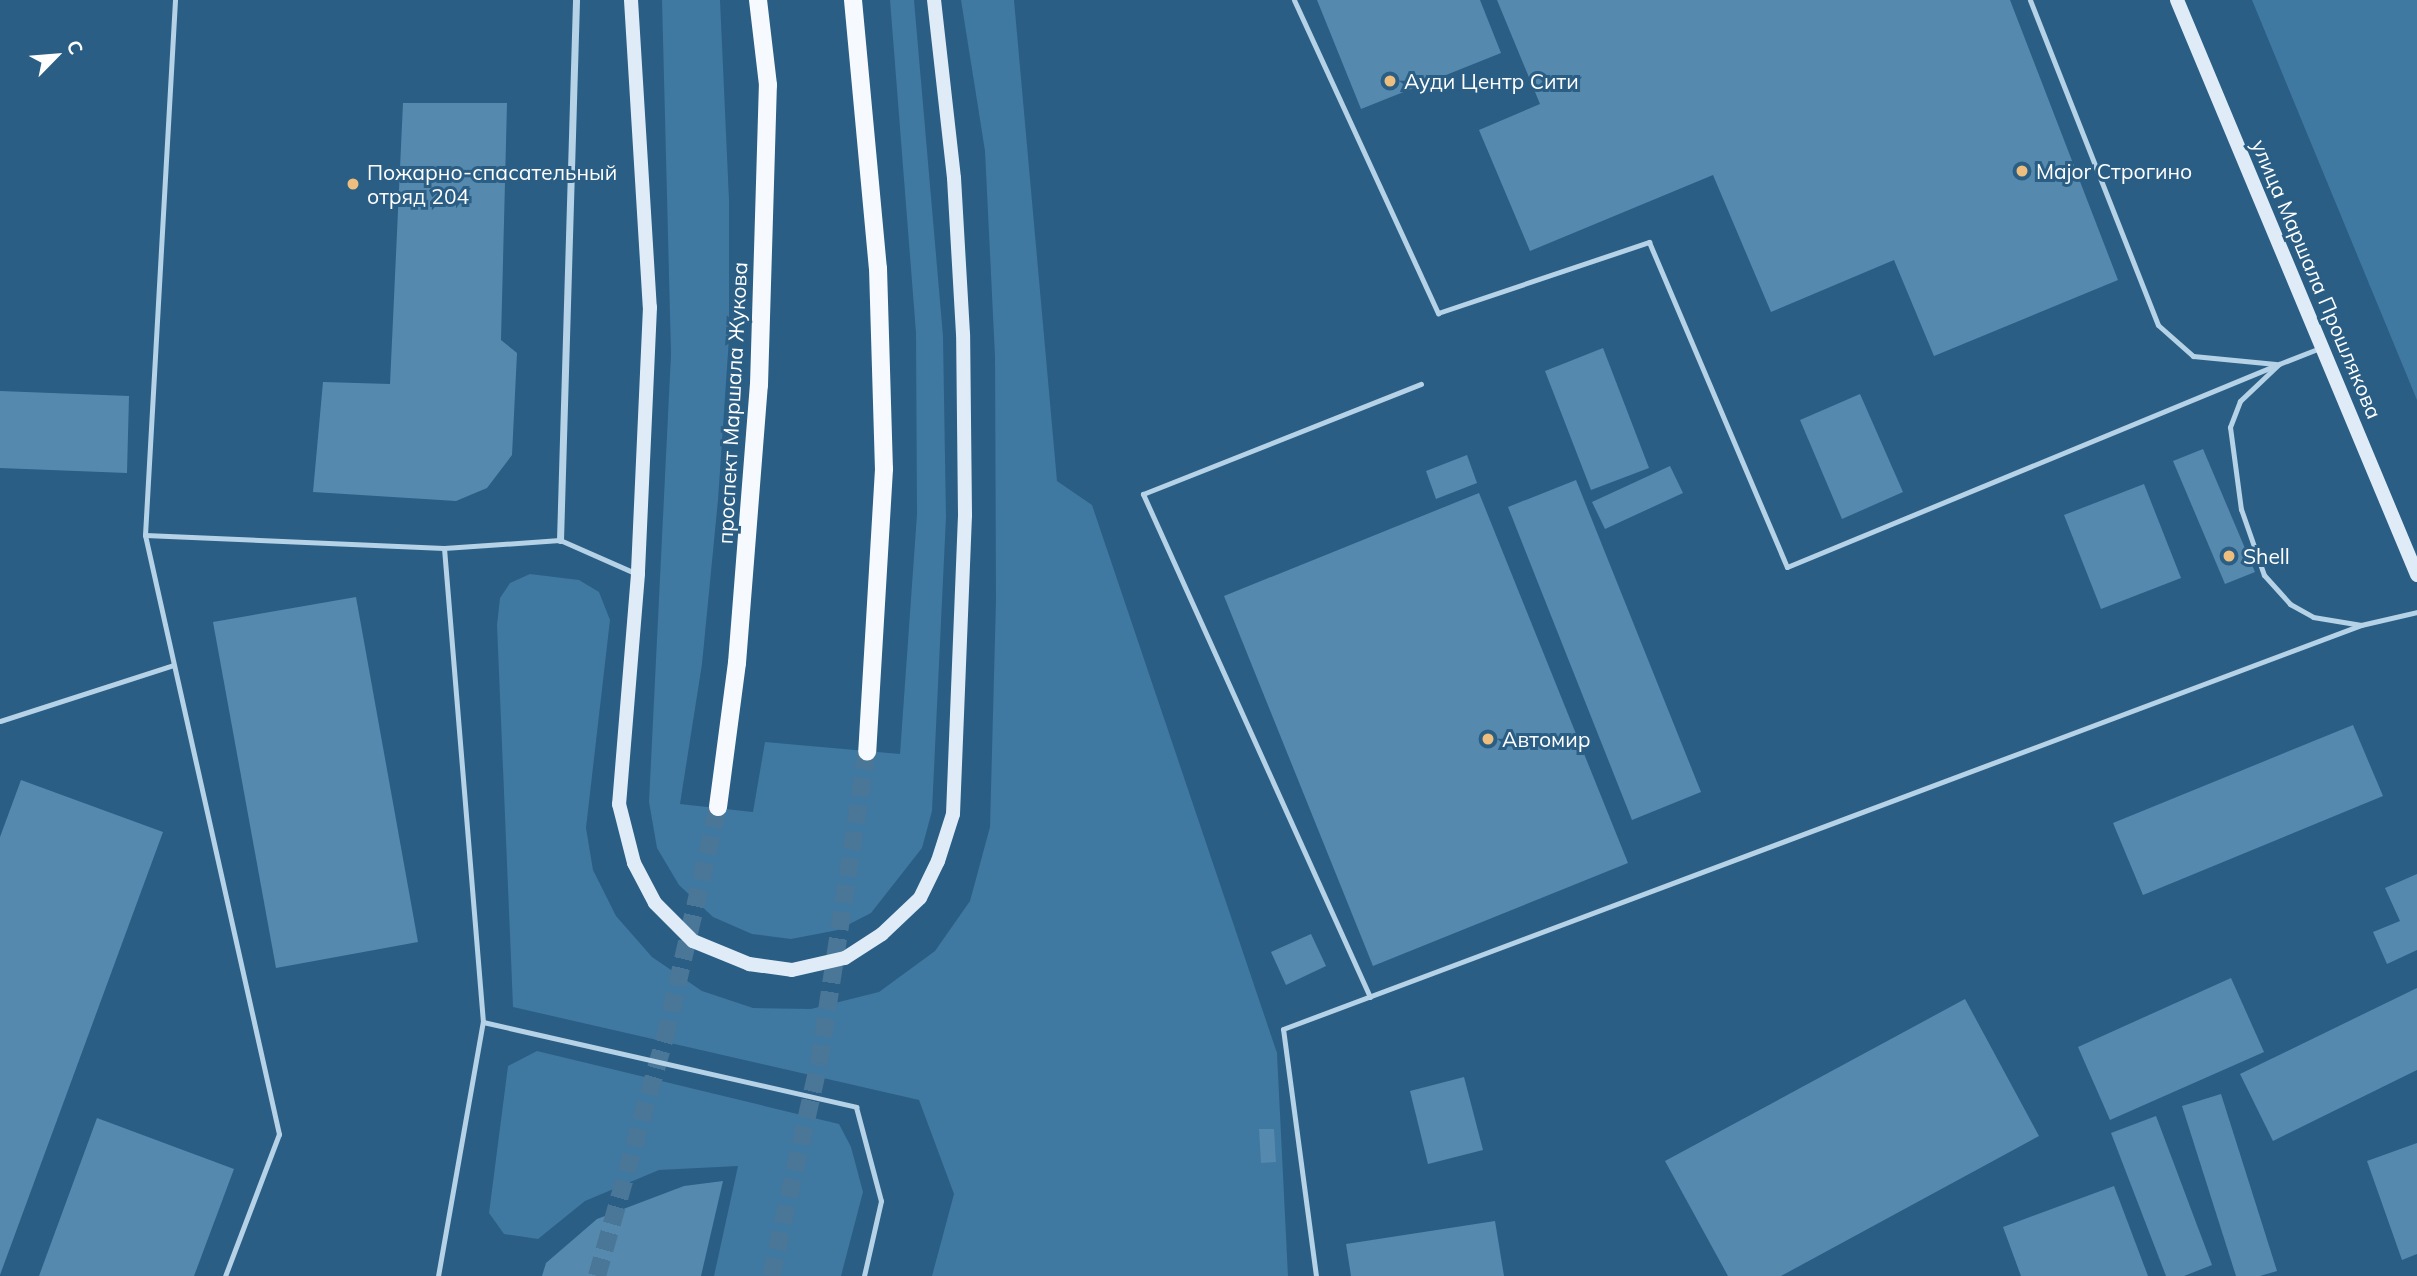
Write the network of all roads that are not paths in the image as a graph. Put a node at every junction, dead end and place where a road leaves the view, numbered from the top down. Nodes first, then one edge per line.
1 (175, 0) edge
2 (576, 0) edge
3 (631, 0) edge
4 (758, 0) edge
5 (853, 0) edge
6 (934, 0) edge
7 (1294, 0) edge
8 (2029, 0) edge
9 (2177, 0) edge
10 (2322, 347) junction
11 (2279, 364) junction
12 (1421, 384) dead end
13 (145, 535) junction
14 (560, 540) junction
15 (444, 548) junction
16 (638, 574) junction
17 (2417, 575) edge
18 (2417, 612) edge
19 (2361, 625) junction
20 (173, 665) junction
21 (0, 721) edge
22 (867, 751) tunnel mouth
23 (718, 807) tunnel mouth
24 (1370, 997) junction
25 (483, 1022) junction
26 (225, 1276) edge
27 (438, 1276) edge
28 (864, 1276) edge
29 (1316, 1276) edge

1 - 13 lane
2 - 14 street
3 - 16 main road
4 - 23 main road, проспект Маршала Жукова
5 - 22 main road
6 - 16 main road
7 - 11 lane
8 - 11 lane
9 - 10 main road, улица Маршала Прошлякова
10 - 11 lane
10 - 17 main road, улица Маршала Прошлякова
11 - 19 lane
12 - 24 lane
13 - 15 lane
13 - 20 lane
14 - 15 lane
14 - 16 lane
15 - 25 lane
18 - 19 lane
19 - 24 lane
20 - 21 lane
20 - 26 lane
24 - 29 lane
25 - 27 lane
25 - 28 lane

